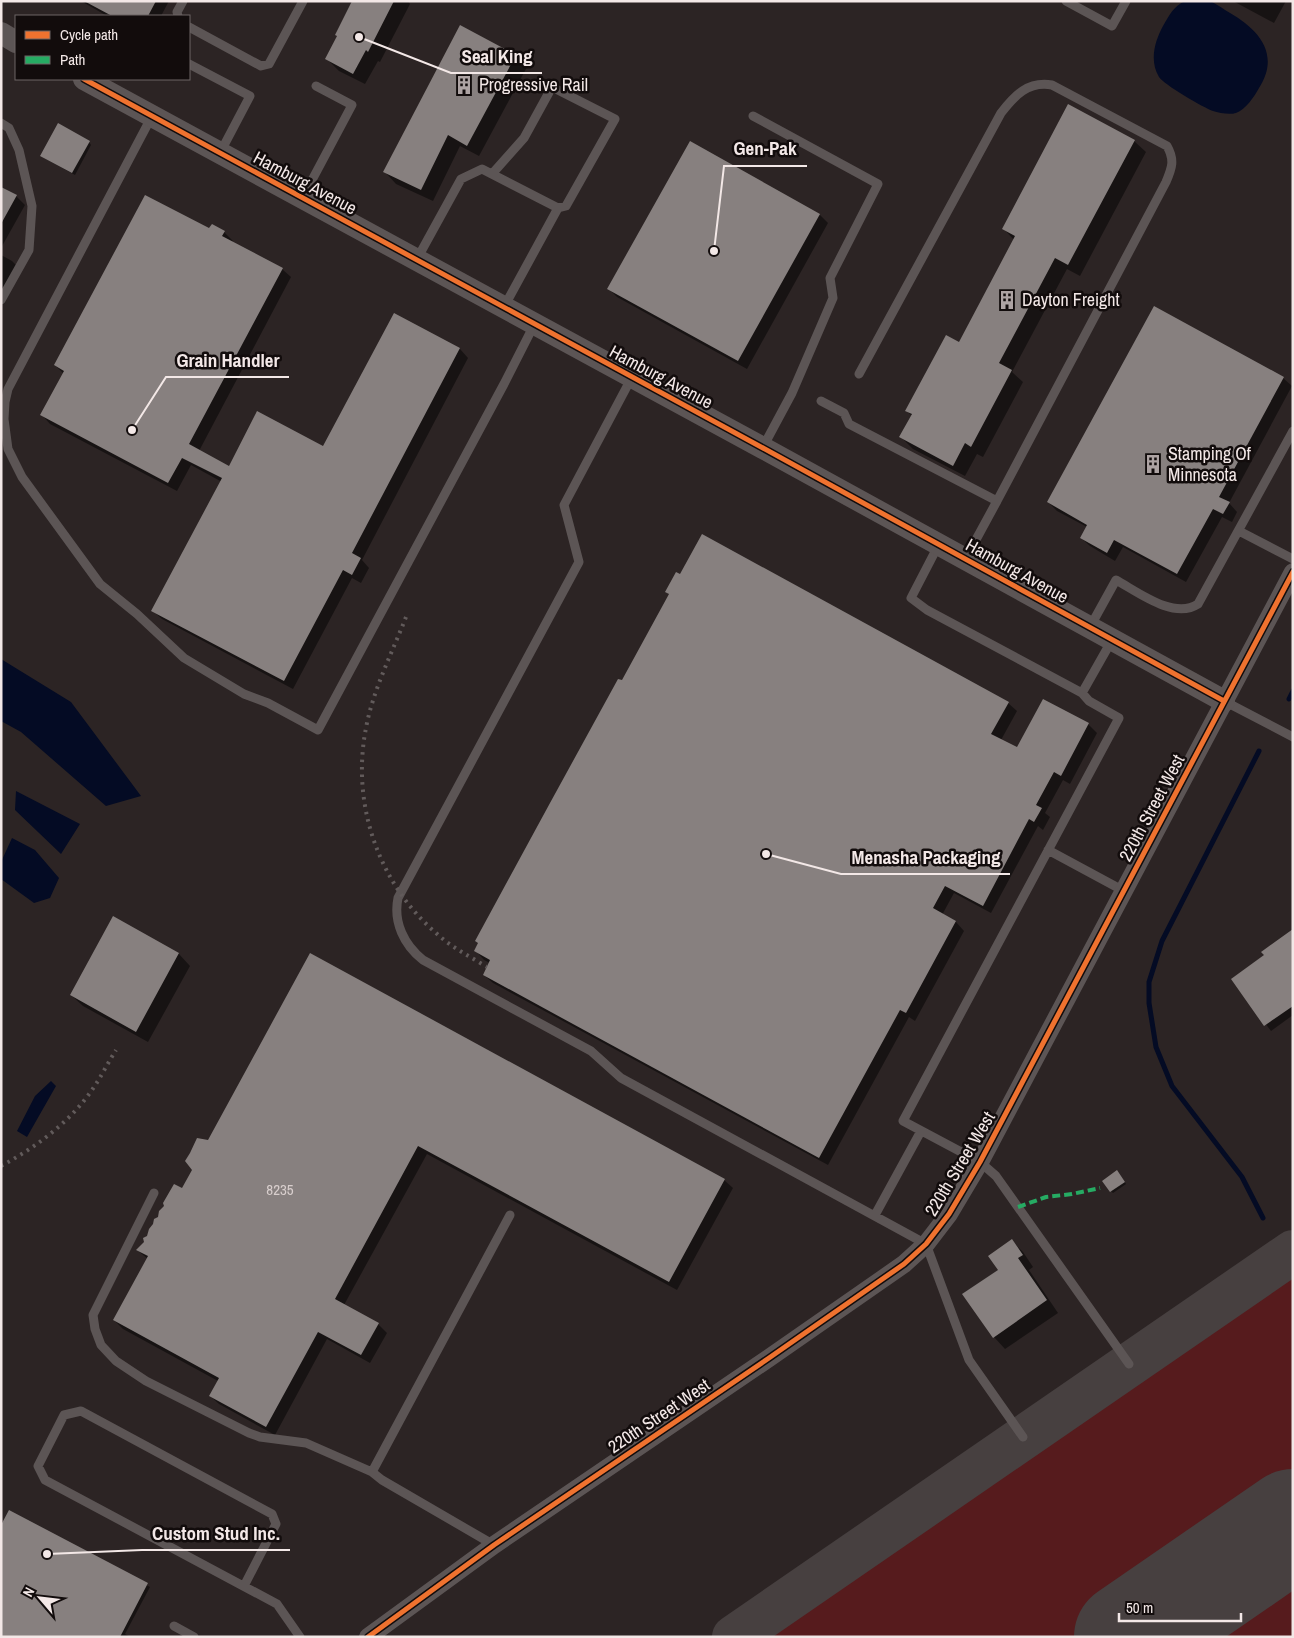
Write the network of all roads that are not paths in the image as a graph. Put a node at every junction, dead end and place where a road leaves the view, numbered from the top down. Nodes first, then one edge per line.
1 (183, 1) edge
2 (303, 1) edge
3 (1066, 1) edge
4 (1126, 1) edge
5 (178, 15) edge
6 (190, 28) edge
7 (1, 34) edge
8 (15, 41) edge
9 (190, 65) edge
10 (86, 80) edge
11 (316, 86) dead end
12 (152, 116) junction
13 (752, 116) dead end
14 (1, 124) edge
15 (220, 153) junction
16 (492, 174) junction
17 (303, 198) junction
18 (558, 208) junction
19 (417, 260) junction
20 (1, 300) edge
21 (504, 307) junction
22 (534, 324) junction
23 (859, 374) dead end
24 (632, 377) junction
25 (821, 401) dead end
26 (1293, 431) edge
27 (763, 448) junction
28 (997, 501) junction
29 (1239, 531) junction
30 (940, 544) junction
31 (966, 558) junction
32 (1293, 559) edge
33 (1293, 572) edge
34 (1090, 627) junction
35 (1112, 639) junction
36 (1082, 693) junction
37 (1224, 701) junction
38 (1293, 737) edge
39 (1048, 850) junction
40 (1124, 891) junction
41 (921, 1131) junction
42 (980, 1162) junction
43 (154, 1193) dead end
44 (510, 1214) dead end
45 (876, 1215) junction
46 (926, 1244) junction
47 (1129, 1364) dead end
48 (1023, 1438) dead end
49 (372, 1472) junction
50 (494, 1545) junction
51 (244, 1586) junction
52 (174, 1626) dead end
53 (194, 1637) edge
54 (300, 1637) edge
55 (368, 1637) edge

1 - 5 lane
2 - 6 lane
3 - 4 lane
7 - 8 street
9 - 15 lane
10 - 12 street, Hamburg Avenue
11 - 17 lane
12 - 15 street, Hamburg Avenue
12 - 22 lane
13 - 27 lane
14 - 20 lane
15 - 17 street, Hamburg Avenue
16 - 18 lane
16 - 18 lane
16 - 19 lane
17 - 19 street, Hamburg Avenue
18 - 21 lane
19 - 21 street, Hamburg Avenue
21 - 22 street, Hamburg Avenue
22 - 24 street, Hamburg Avenue
23 - 28 lane
24 - 27 street, Hamburg Avenue
24 - 45 lane
25 - 28 lane
26 - 29 lane
27 - 30 street, Hamburg Avenue
28 - 31 lane
29 - 32 lane
29 - 34 lane
30 - 31 street, Hamburg Avenue
30 - 36 lane
31 - 34 street, Hamburg Avenue
33 - 37 street, 220th Street West
34 - 35 street, Hamburg Avenue
35 - 36 lane
35 - 37 street, Hamburg Avenue
36 - 39 lane
37 - 38 lane
37 - 40 street, 220th Street West
39 - 40 lane
39 - 41 lane
40 - 42 street, 220th Street West
41 - 42 lane
41 - 45 lane
42 - 46 street, 220th Street West
42 - 47 lane
43 - 49 lane
44 - 49 lane
45 - 46 lane
46 - 48 lane
46 - 50 street, 220th Street West
49 - 50 lane
50 - 55 street, 220th Street West
51 - 51 lane
51 - 54 lane
52 - 53 lane

